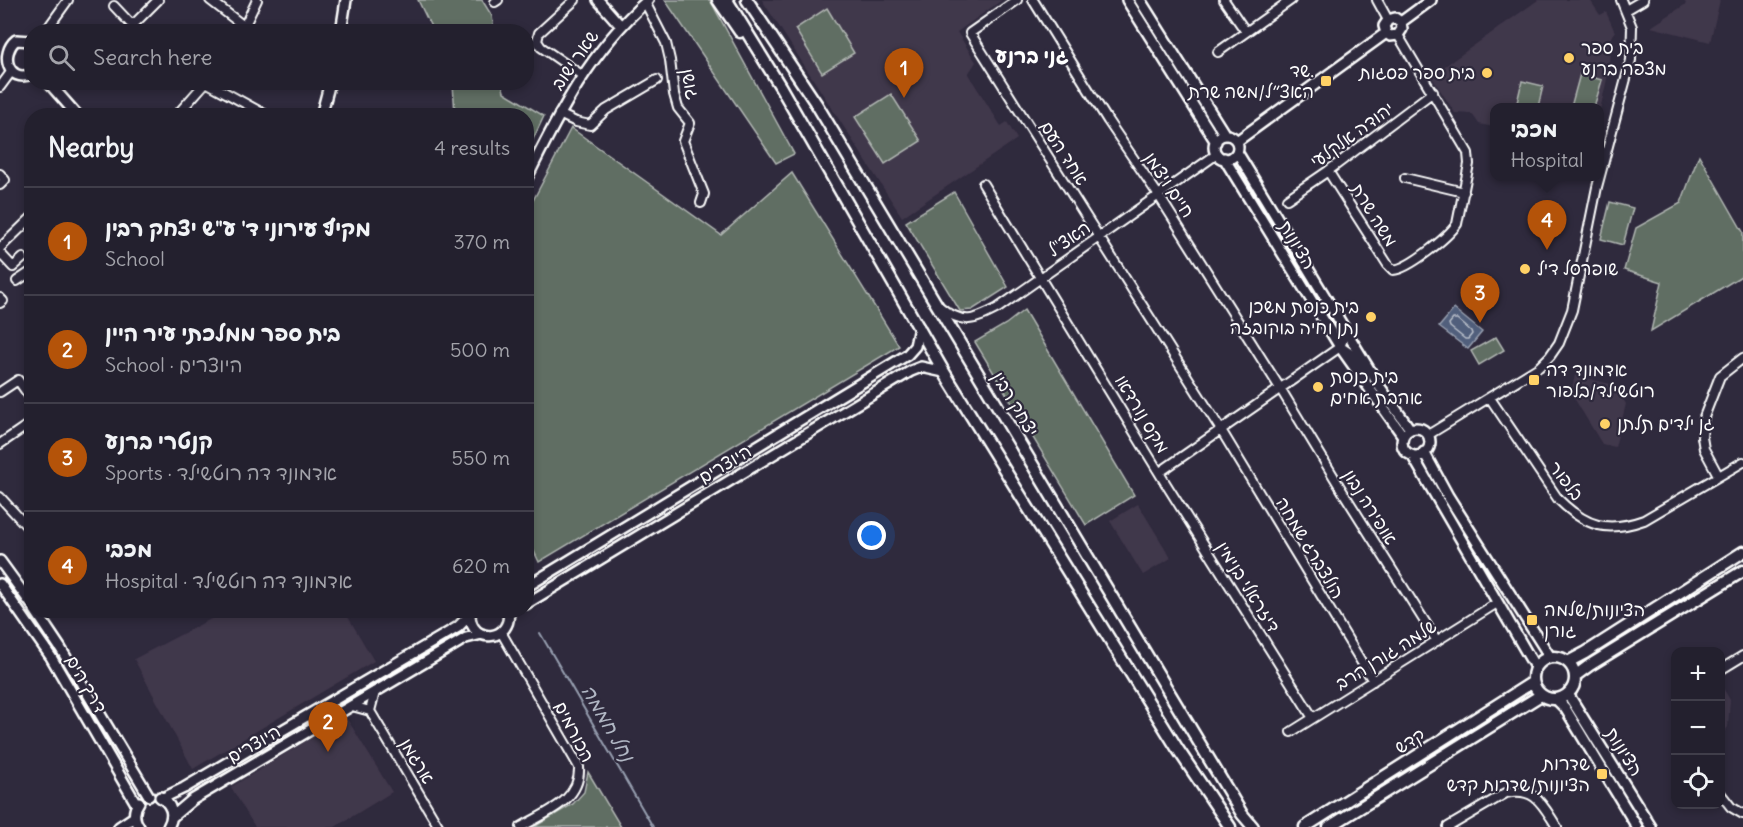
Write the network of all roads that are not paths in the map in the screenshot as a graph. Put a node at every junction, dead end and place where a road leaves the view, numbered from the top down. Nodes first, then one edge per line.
1 (68, 0) edge
2 (158, 0) edge
3 (210, 0) edge
4 (257, 0) edge
5 (346, 0) edge
6 (575, 0) edge
7 (598, 0) edge
8 (718, 0) edge
9 (727, 0) edge
10 (747, 0) edge
11 (1017, 0) edge
12 (1033, 0) edge
13 (1127, 0) edge
14 (1140, 0) edge
15 (1224, 0) edge
16 (1291, 0) edge
17 (1377, 0) edge
18 (1431, 0) edge
19 (1621, 0) edge
20 (1643, 0) edge
21 (647, 1) edge
22 (114, 6) dead end
23 (1626, 10) junction
24 (1388, 20) junction
25 (1401, 22) junction
26 (51, 24) edge
27 (238, 24) edge
28 (246, 24) edge
29 (342, 24) edge
30 (620, 25) junction
31 (1246, 32) junction
32 (1386, 33) junction
33 (1398, 35) junction
34 (24, 40) edge
35 (4, 43) edge
36 (755, 46) junction
37 (1218, 52) dead end
38 (11, 72) junction
39 (24, 75) edge
40 (583, 76) junction
41 (657, 80) dead end
42 (0, 87) edge
43 (55, 90) edge
44 (199, 90) edge
45 (221, 90) edge
46 (328, 90) edge
47 (1433, 92) junction
48 (71, 108) edge
49 (183, 108) edge
50 (253, 108) edge
51 (323, 108) edge
52 (559, 114) junction
53 (1225, 135) junction
54 (1237, 141) junction
55 (1216, 142) junction
56 (1237, 152) junction
57 (1221, 156) junction
58 (1604, 160) edge
59 (534, 164) edge
60 (1328, 171) junction
61 (0, 174) edge
62 (1405, 178) dead end
63 (1599, 181) edge
64 (983, 184) dead end
65 (0, 185) edge
66 (1464, 192) junction
67 (1159, 196) junction
68 (1287, 200) dead end
69 (701, 203) dead end
70 (24, 225) edge
71 (1100, 237) junction
72 (0, 248) edge
73 (0, 253) edge
74 (23, 258) dead end
75 (24, 276) edge
76 (1040, 279) junction
77 (17, 281) dead end
78 (0, 298) edge
79 (934, 301) junction
80 (0, 303) edge
81 (1341, 322) junction
82 (919, 327) junction
83 (1340, 346) junction
84 (1743, 358) edge
85 (944, 372) junction
86 (1380, 387) junction
87 (1280, 388) junction
88 (24, 389) edge
89 (0, 392) edge
90 (1490, 398) junction
91 (24, 428) edge
92 (1221, 430) junction
93 (1407, 433) junction
94 (1428, 435) junction
95 (0, 444) edge
96 (1424, 452) junction
97 (1412, 455) junction
98 (1743, 462) edge
99 (1160, 472) junction
100 (1718, 475) junction
101 (0, 497) edge
102 (24, 523) edge
103 (1743, 552) edge
104 (0, 561) edge
105 (1743, 571) edge
106 (534, 582) edge
107 (0, 584) edge
108 (24, 594) edge
109 (534, 599) edge
110 (1497, 603) junction
111 (40, 618) edge
112 (466, 618) edge
113 (471, 618) edge
114 (509, 618) edge
115 (501, 632) junction
116 (482, 634) junction
117 (1437, 641) junction
118 (1743, 656) edge
119 (1550, 657) junction
120 (1568, 662) junction
121 (1535, 667) junction
122 (1725, 667) edge
123 (1575, 676) junction
124 (1373, 681) junction
125 (1533, 682) junction
126 (375, 692) junction
127 (1568, 694) junction
128 (1541, 695) junction
129 (1556, 699) junction
130 (352, 706) junction
131 (370, 711) junction
132 (1313, 718) junction
133 (1290, 732) dead end
134 (149, 796) junction
135 (163, 798) junction
136 (1725, 799) edge
137 (137, 805) junction
138 (1743, 813) edge
139 (134, 817) junction
140 (172, 817) junction
141 (119, 827) edge
142 (139, 827) edge
143 (168, 827) edge
144 (440, 827) edge
145 (521, 827) edge
146 (1230, 827) edge
147 (1253, 827) edge
148 (1305, 827) edge
149 (1329, 827) edge
150 (1448, 827) edge
151 (1557, 827) edge
152 (1637, 827) edge
153 (1651, 827) edge

1 - 26 street
2 - 22 street
3 - 27 street
4 - 28 street
5 - 29 street
6 - 40 street
7 - 30 street
8 - 36 main road
9 - 36 main road
10 - 79 main road, יצחק רבין
11 - 71 street, אחד העם
12 - 67 street, חיים ויצמן
13 - 55 street
14 - 53 street
15 - 31 street
16 - 31 street
17 - 24 street
18 - 25 street
19 - 23 street
20 - 23 street
21 - 30 street, שאר ישוב
21 - 69 street, גושן
23 - 58 street
24 - 25 street
24 - 32 street
25 - 33 street
30 - 40 street, שאר ישוב
31 - 37 street
32 - 33 street
32 - 54 street
33 - 47 street, משה שרת
34 - 35 street
35 - 38 street
36 - 82 main road
38 - 39 street
38 - 42 street
40 - 52 street, שאר ישוב
41 - 52 street, גושן
43 - 48 street
44 - 49 street
45 - 50 street
46 - 51 street
47 - 60 street, יהודה אלקלעי
47 - 66 street, משה שרת
52 - 59 street, שאר ישוב
53 - 54 street
53 - 55 street
54 - 56 street
55 - 57 street
56 - 57 street
56 - 81 street, הציונות
57 - 67 street, האצ"ל
57 - 83 street, הציונות
60 - 66 street, משה שרת
60 - 68 street, יהודה אלקלעי
61 - 65 street
62 - 66 street
63 - 90 street
64 - 76 street, מקס נורדאו
67 - 71 street, האצ"ל
67 - 87 street, חיים ויצמן
70 - 72 street
71 - 76 street, האצ"ל
71 - 92 street, אחד העם
73 - 74 street
75 - 77 street
76 - 79 street, האצ"ל
76 - 99 street, מקס נורדאו
78 - 80 street
79 - 147 main road, יצחק רבין
81 - 83 street
81 - 86 street, הציונות
82 - 85 main road
82 - 106 street, היוצרים
83 - 86 street
83 - 87 street, מקס נורדאו
83 - 93 street, הציונות
84 - 100 street
85 - 109 street, היוצרים
85 - 146 main road
86 - 93 street, הציונות
87 - 92 street, מקס נורדאו
87 - 117 street, אופירה נבון
88 - 89 street
90 - 94 street
90 - 100 street, בלפור
91 - 95 street
92 - 99 street, מקס נורדאו
92 - 124 street, הולצברג שמחה
93 - 94 street
93 - 97 street
94 - 96 street
96 - 97 street
96 - 119 street
97 - 110 street
98 - 100 street, בלפור
99 - 132 street, דיזראלי בנימין
101 - 102 street
103 - 120 main road
104 - 108 street
105 - 123 main road
107 - 137 street, דרך הים
110 - 117 street, שלמה גורן הרב
110 - 121 street
111 - 134 street, דרך הים
112 - 135 street, היוצרים
113 - 116 street
114 - 115 street
115 - 116 street, היוצרים
115 - 145 street, הכורמים
116 - 126 street, היוצרים
117 - 124 street, שלמה גורן הרב
118 - 122 street
119 - 120 main road
119 - 121 main road
120 - 123 main road
121 - 125 main road
123 - 127 main road
124 - 132 street, שלמה גורן הרב
125 - 128 main road
125 - 148 main road, קדש
126 - 130 street, היוצרים
126 - 131 street
127 - 129 main road
127 - 153 street, הציונות
128 - 129 main road
128 - 149 main road, קדש
129 - 152 street, הציונות
130 - 131 street
130 - 140 street, היוצרים
131 - 144 street, ארגמן
132 - 133 street, שלמה גורן הרב
134 - 135 street
134 - 137 street
135 - 140 street
136 - 138 street
137 - 139 street
139 - 141 street
139 - 142 street
140 - 143 street
150 - 151 street

